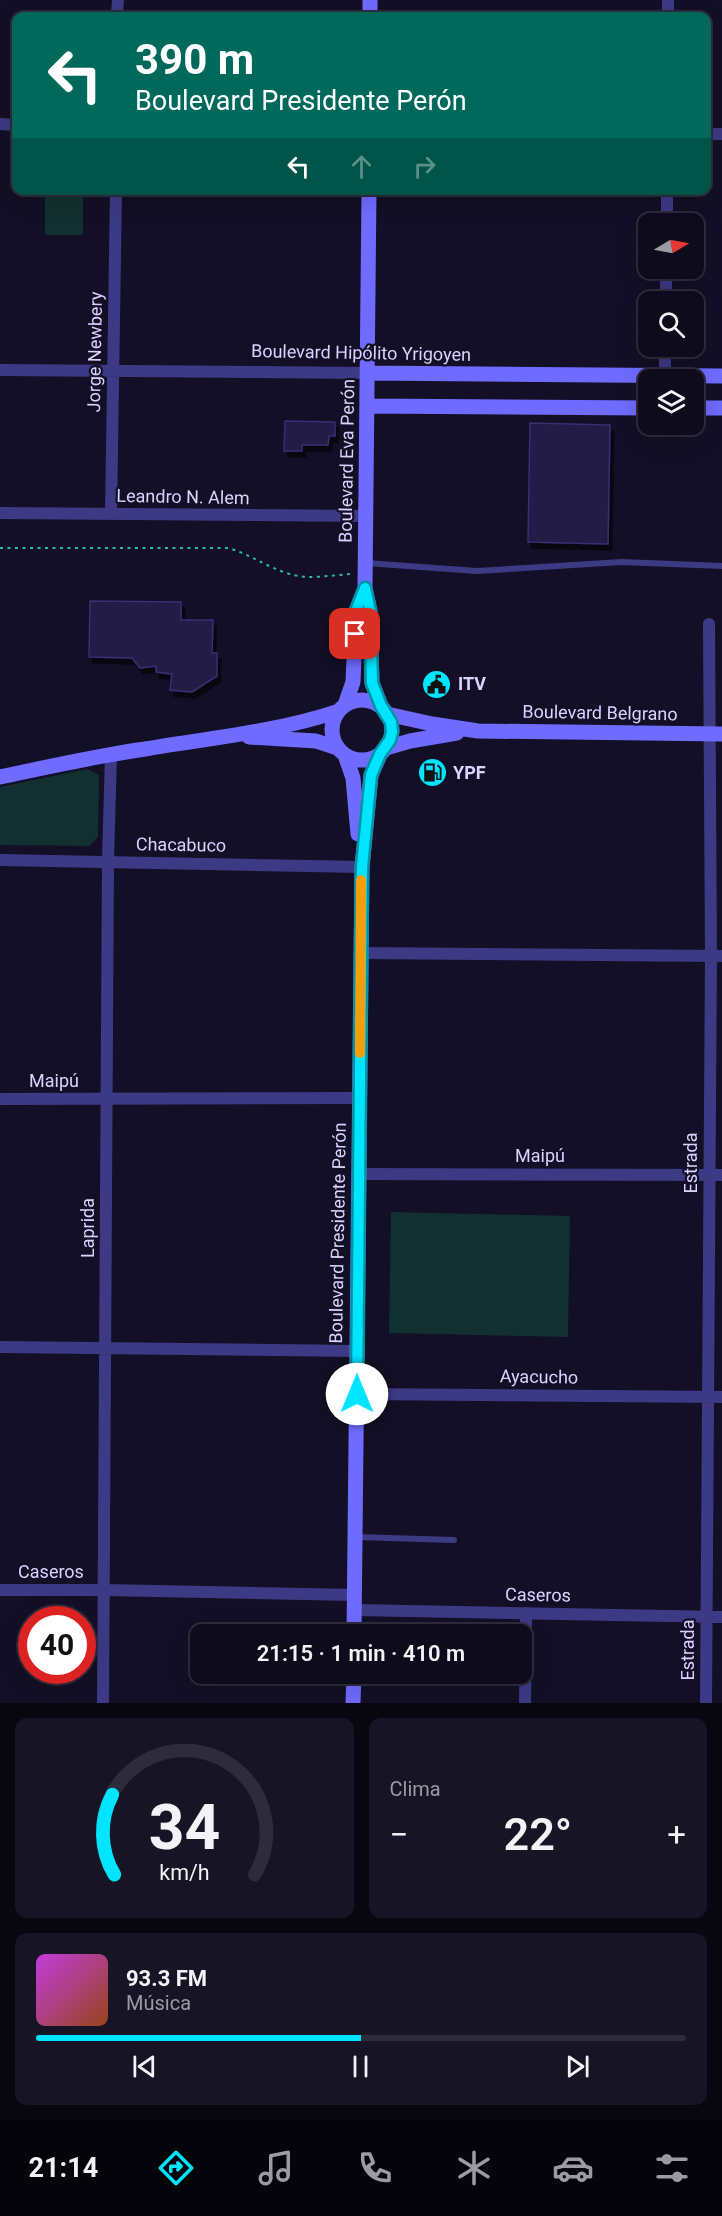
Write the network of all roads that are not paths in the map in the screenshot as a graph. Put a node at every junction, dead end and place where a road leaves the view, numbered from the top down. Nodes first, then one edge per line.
1 (116, 195) edge
2 (369, 195) edge
3 (667, 195) edge
4 (666, 213) edge
5 (0, 370) edge
6 (113, 370) junction
7 (368, 373) junction
8 (704, 376) edge
9 (722, 376) edge
10 (638, 377) edge
11 (367, 406) junction
12 (638, 408) edge
13 (704, 408) edge
14 (722, 408) edge
15 (0, 513) edge
16 (111, 514) junction
17 (366, 516) junction
18 (722, 566) edge
19 (365, 575) junction
20 (709, 624) dead end
21 (342, 708) junction
22 (384, 710) junction
23 (478, 731) junction
24 (716, 734) edge
25 (237, 736) junction
26 (341, 751) junction
27 (383, 751) junction
28 (111, 754) junction
29 (0, 777) edge
30 (0, 860) edge
31 (108, 861) junction
32 (362, 867) junction
33 (361, 953) junction
34 (716, 956) edge
35 (359, 1098) junction
36 (0, 1099) edge
37 (106, 1100) junction
38 (358, 1174) junction
39 (708, 1175) junction
40 (722, 1175) edge
41 (0, 1347) edge
42 (105, 1348) junction
43 (357, 1351) junction
44 (357, 1394) junction
45 (708, 1397) junction
46 (722, 1397) edge
47 (355, 1536) junction
48 (454, 1540) dead end
49 (0, 1590) edge
50 (104, 1590) junction
51 (354, 1603) junction
52 (526, 1613) junction
53 (705, 1617) junction
54 (722, 1617) edge
55 (354, 1624) edge
56 (354, 1684) edge
57 (103, 1703) edge
58 (353, 1703) edge
59 (525, 1703) edge
60 (706, 1703) edge

1 - 6 street, Jorge Newbery
2 - 7 street, Boulevard Eva Perón
3 - 4 street
5 - 6 street, Boulevard Hipólito Yrigoyen
6 - 7 street, Boulevard Hipólito Yrigoyen
6 - 16 street, Jorge Newbery
7 - 10 street, Boulevard Hipólito Yrigoyen
7 - 11 street, Boulevard Eva Perón
8 - 9 street, Boulevard Hipólito Yrigoyen
11 - 12 street
11 - 17 street, Boulevard Eva Perón
13 - 14 street
15 - 16 street, Leandro N. Alem
16 - 17 street, Leandro N. Alem
17 - 19 street, Boulevard Eva Perón
18 - 19 lane
19 - 21 street, Boulevard Presidente Perón
19 - 22 street, Boulevard Presidente Perón
20 - 24 street, Estrada
21 - 22 street
21 - 25 street
21 - 26 street, Boulevard Presidente Perón
22 - 23 street, Boulevard Belgrano
22 - 27 street, Boulevard Presidente Perón
23 - 24 street, Boulevard Belgrano
23 - 27 street, Boulevard Belgrano
24 - 34 street, Estrada
25 - 26 street
25 - 28 street
26 - 27 street
26 - 32 street, Boulevard Presidente Perón
27 - 32 street, Boulevard Presidente Perón
28 - 29 street
28 - 31 street, Laprida
30 - 31 street, Chacabuco
31 - 32 street, Chacabuco
31 - 37 street, Laprida
32 - 33 street, Boulevard Presidente Perón
33 - 34 street
33 - 35 street, Boulevard Presidente Perón
34 - 39 street, Estrada
35 - 37 street, Maipú
35 - 38 street, Boulevard Presidente Perón
36 - 37 street, Maipú
37 - 42 street, Laprida
38 - 39 street, Maipú
38 - 43 street, Boulevard Presidente Perón
39 - 40 street, Maipú
39 - 45 street, Estrada
41 - 42 street
42 - 43 street
42 - 50 street, Laprida
43 - 44 street, Boulevard Presidente Perón
44 - 45 street, Ayacucho
44 - 47 street, Boulevard Presidente Perón
45 - 46 street, Ayacucho
45 - 53 street, Estrada
47 - 48 lane
47 - 51 street, Boulevard Presidente Perón
49 - 50 street, Caseros
50 - 51 street, Caseros
50 - 57 street, Laprida
51 - 52 street, Caseros
51 - 55 street, Boulevard Presidente Perón
52 - 53 street, Caseros
52 - 59 street
53 - 54 street, Caseros
53 - 60 street, Estrada
56 - 58 street

